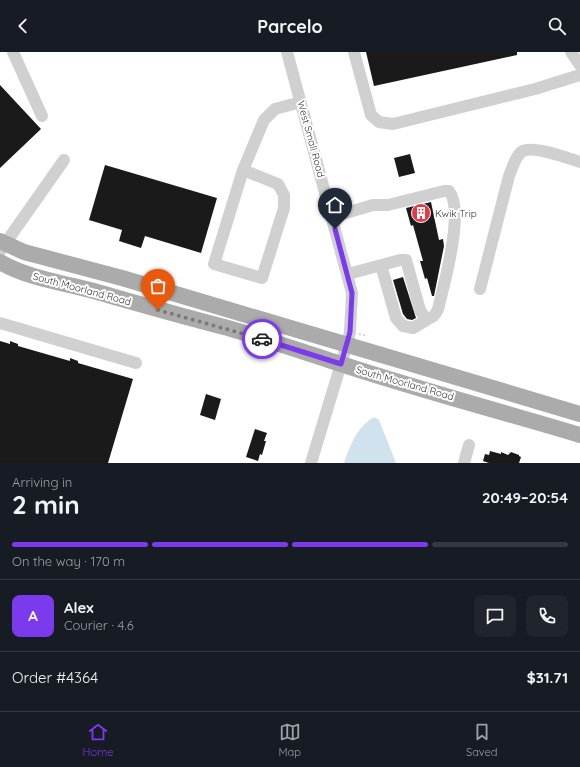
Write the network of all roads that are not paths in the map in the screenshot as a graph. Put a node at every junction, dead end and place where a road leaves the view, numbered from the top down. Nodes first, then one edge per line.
1 (13, 52) edge
2 (287, 52) edge
3 (354, 52) edge
4 (571, 52) edge
5 (580, 65) edge
6 (580, 75) edge
7 (301, 102) junction
8 (42, 116) dead end
9 (64, 160) dead end
10 (580, 162) edge
11 (243, 170) junction
12 (332, 217) junction
13 (2, 246) edge
14 (0, 262) edge
15 (381, 265) junction
16 (348, 274) junction
17 (480, 289) dead end
18 (424, 314) junction
19 (0, 323) edge
20 (347, 344) junction
21 (136, 363) dead end
22 (341, 364) junction
23 (580, 414) edge
24 (580, 435) edge
25 (470, 445) dead end
26 (311, 463) edge
27 (464, 463) edge

1 - 8 street
2 - 7 street, West Small Road
3 - 6 street
4 - 5 street
7 - 11 street
7 - 12 street, West Small Road
9 - 13 street
10 - 17 street
11 - 11 street
12 - 16 street, West Small Road
12 - 18 street
13 - 20 main road, South Moorland Road
14 - 22 main road, South Moorland Road
15 - 16 street
15 - 18 street
15 - 18 street
16 - 20 street, West Small Road
19 - 21 street
20 - 22 street, West Small Road
20 - 23 main road, South Moorland Road
22 - 24 main road, South Moorland Road
22 - 26 street, West Small Road
25 - 27 street

